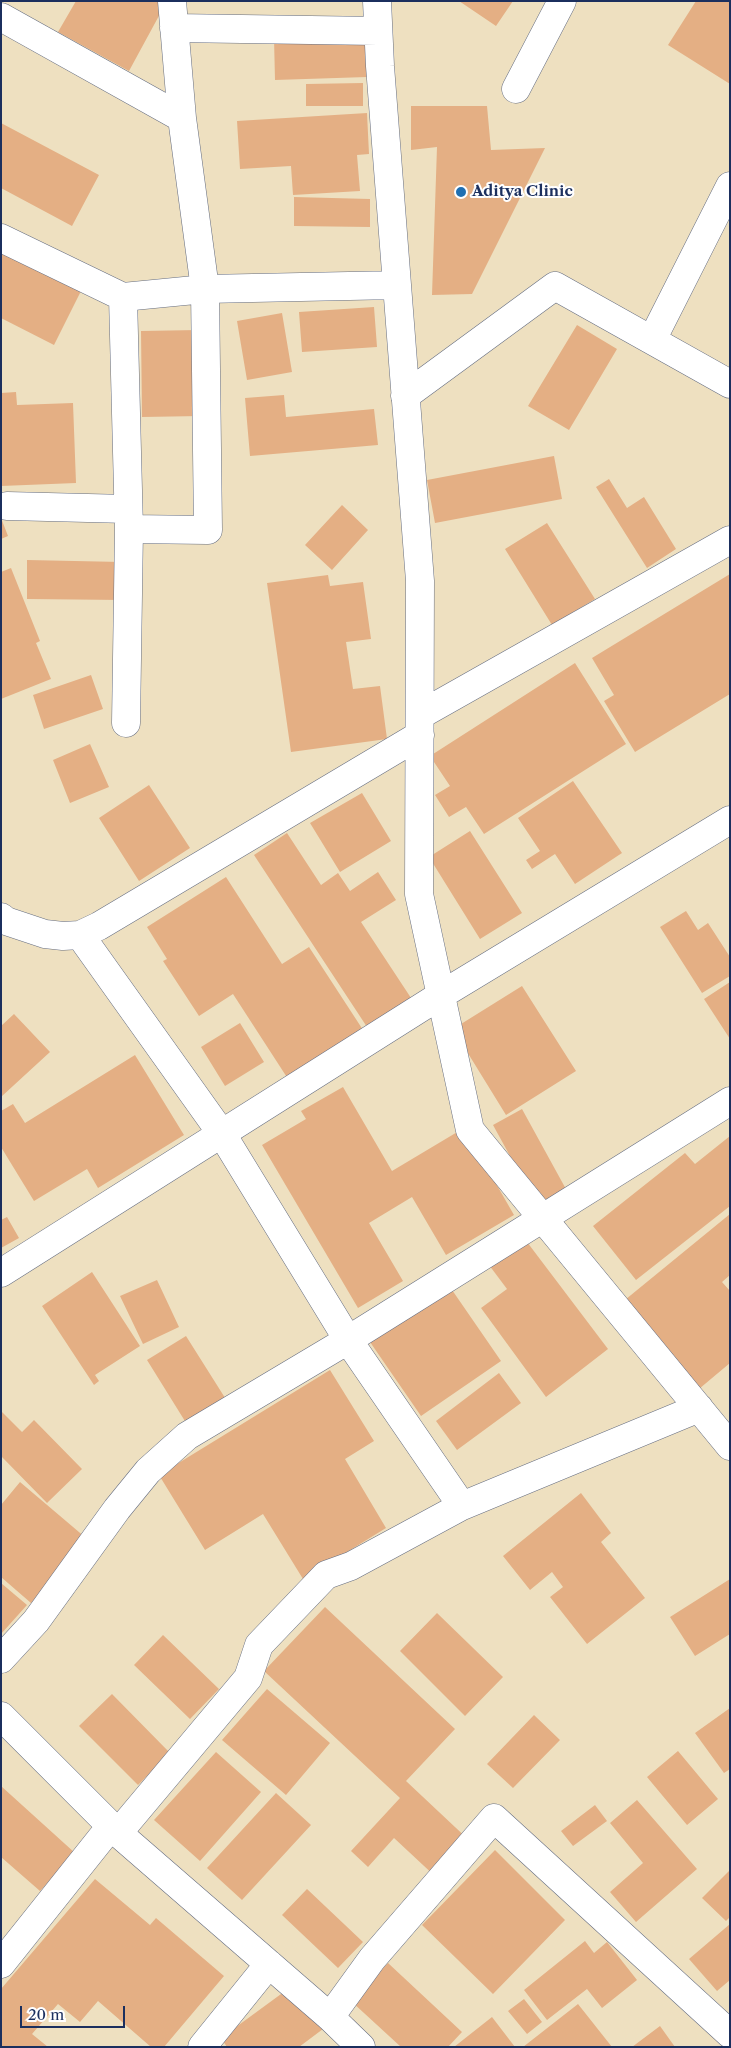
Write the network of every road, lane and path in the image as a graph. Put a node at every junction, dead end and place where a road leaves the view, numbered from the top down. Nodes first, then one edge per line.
1 (172, 1) edge
2 (377, 1) edge
3 (562, 1) edge
4 (1, 17) edge
5 (174, 28) junction
6 (378, 31) junction
7 (516, 88) dead end
8 (182, 118) junction
9 (730, 186) edge
10 (1, 238) edge
11 (397, 285) junction
12 (205, 289) junction
13 (123, 297) junction
14 (652, 340) junction
15 (730, 384) edge
16 (405, 396) junction
17 (7, 506) dead end
18 (129, 519) junction
19 (730, 540) edge
20 (126, 723) dead end
21 (420, 725) junction
22 (730, 820) edge
23 (2, 917) edge
24 (80, 935) junction
25 (441, 996) junction
26 (730, 1101) edge
27 (222, 1134) junction
28 (541, 1217) junction
29 (1, 1273) edge
30 (348, 1340) junction
31 (699, 1408) junction
32 (730, 1446) edge
33 (462, 1506) junction
34 (1, 1659) edge
35 (1, 1716) edge
36 (115, 1829) junction
37 (1, 1964) edge
38 (269, 1964) junction
39 (330, 2017) junction
40 (730, 2034) edge
41 (202, 2047) edge
42 (361, 2047) edge

1 - 5 street
2 - 6 street
3 - 7 street
4 - 8 street
5 - 6 street
5 - 8 street
6 - 11 street
8 - 12 street
9 - 14 street
10 - 13 street
11 - 12 street
11 - 16 street
12 - 13 street
12 - 18 street
13 - 18 street
14 - 15 street
14 - 16 street
16 - 21 street
17 - 18 street
18 - 20 street
19 - 21 street
21 - 24 street
21 - 25 street
22 - 25 street
23 - 24 street
24 - 27 street
25 - 27 street
25 - 28 street
26 - 28 street
27 - 29 street
27 - 30 street
28 - 30 street
28 - 31 street
30 - 33 street
30 - 34 street
31 - 32 street
31 - 33 street
33 - 36 street
35 - 36 street
36 - 37 street
36 - 38 street
38 - 39 street
38 - 41 street
39 - 40 street
39 - 42 street

